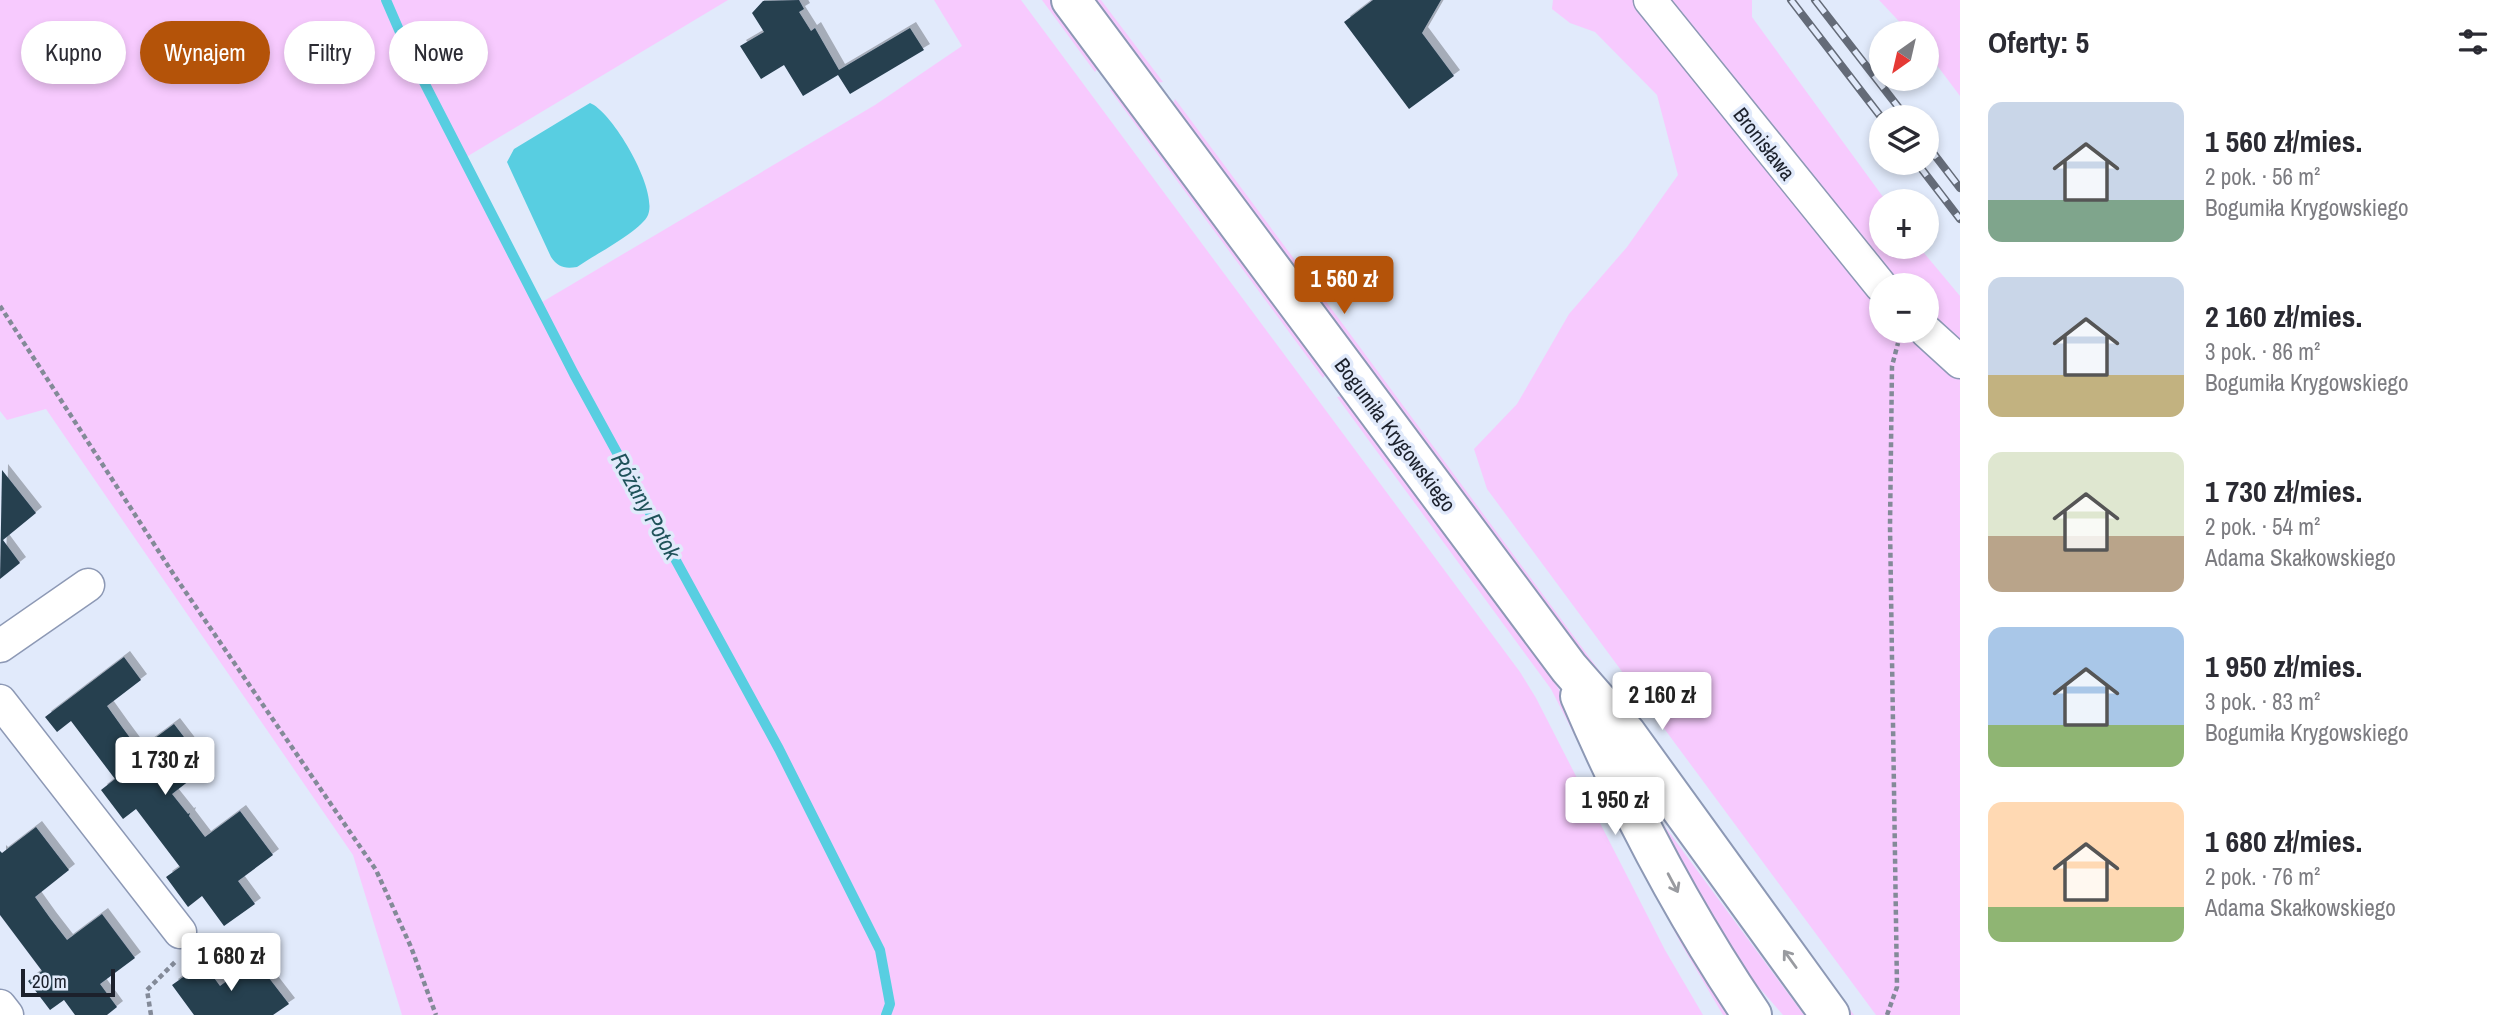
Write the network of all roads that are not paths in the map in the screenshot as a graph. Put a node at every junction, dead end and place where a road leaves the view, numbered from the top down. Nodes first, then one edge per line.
1 (1071, 0) edge
2 (1650, 0) edge
3 (1870, 273) edge
4 (1939, 343) edge
5 (1960, 362) edge
6 (88, 585) dead end
7 (0, 646) edge
8 (1569, 668) junction
9 (2, 707) edge
10 (180, 932) road end
11 (0, 1006) edge
12 (7, 1015) edge
13 (1752, 1015) edge
14 (1830, 1015) edge

1 - 8 street, Bogumiła Krygowskiego
2 - 3 street, Bronisława
4 - 5 street
6 - 7 street
8 -> 13 street, Bogumiła Krygowskiego
14 -> 8 street, Bogumiła Krygowskiego
9 - 10 street
11 - 12 street

